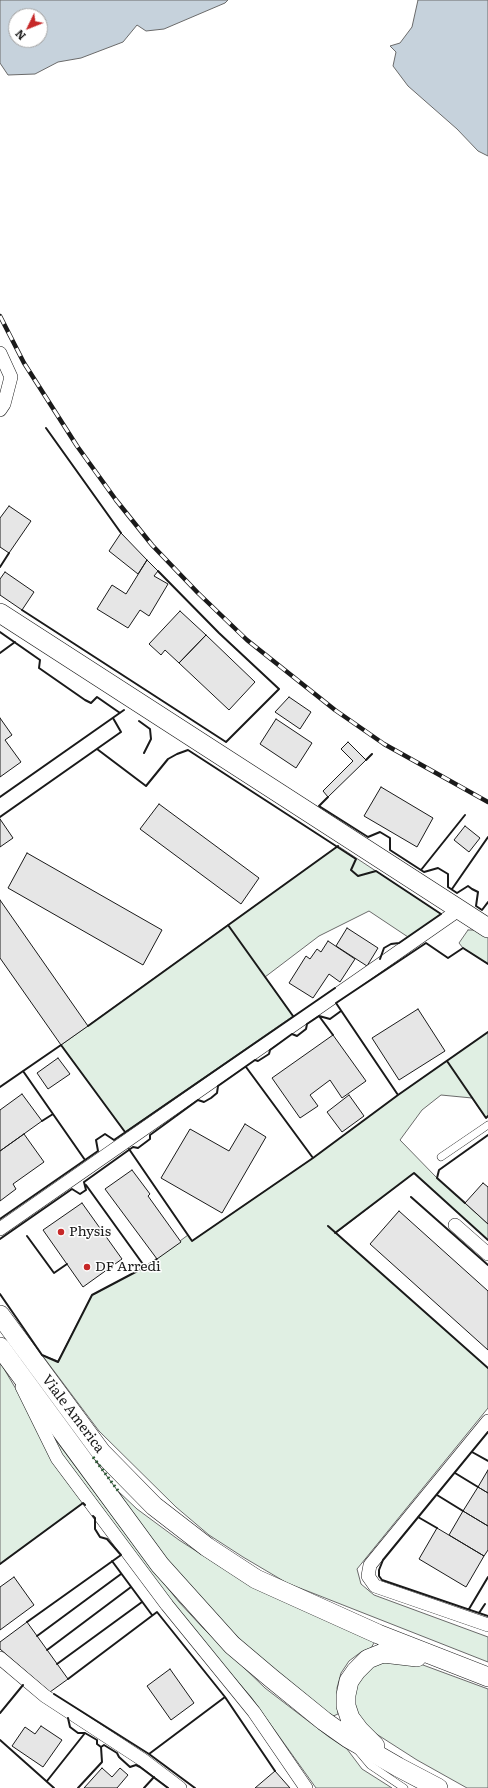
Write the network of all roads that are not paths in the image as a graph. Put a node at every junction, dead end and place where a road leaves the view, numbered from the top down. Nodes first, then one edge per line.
1 (0, 353) edge
2 (0, 410) edge
3 (0, 613) edge
4 (460, 909) junction
5 (488, 928) edge
6 (488, 1125) edge
7 (441, 1157) dead end
8 (455, 1225) dead end
9 (0, 1229) edge
10 (488, 1254) edge
11 (0, 1315) edge
12 (4, 1352) edge
13 (488, 1421) edge
14 (488, 1625) edge
15 (0, 1658) edge
16 (440, 1659) junction
17 (488, 1677) edge
18 (403, 1779) edge
19 (180, 1788) edge
20 (306, 1788) edge
21 (438, 1788) edge

1 - 2 street
3 - 4 main road
4 - 5 main road
4 - 9 street
6 - 7 lane
8 - 10 street
11 - 16 main road, Viale America
12 - 18 main road
12 - 20 street
13 - 14 street
15 - 19 street
16 - 17 main road
16 - 18 main road
18 - 21 main road

